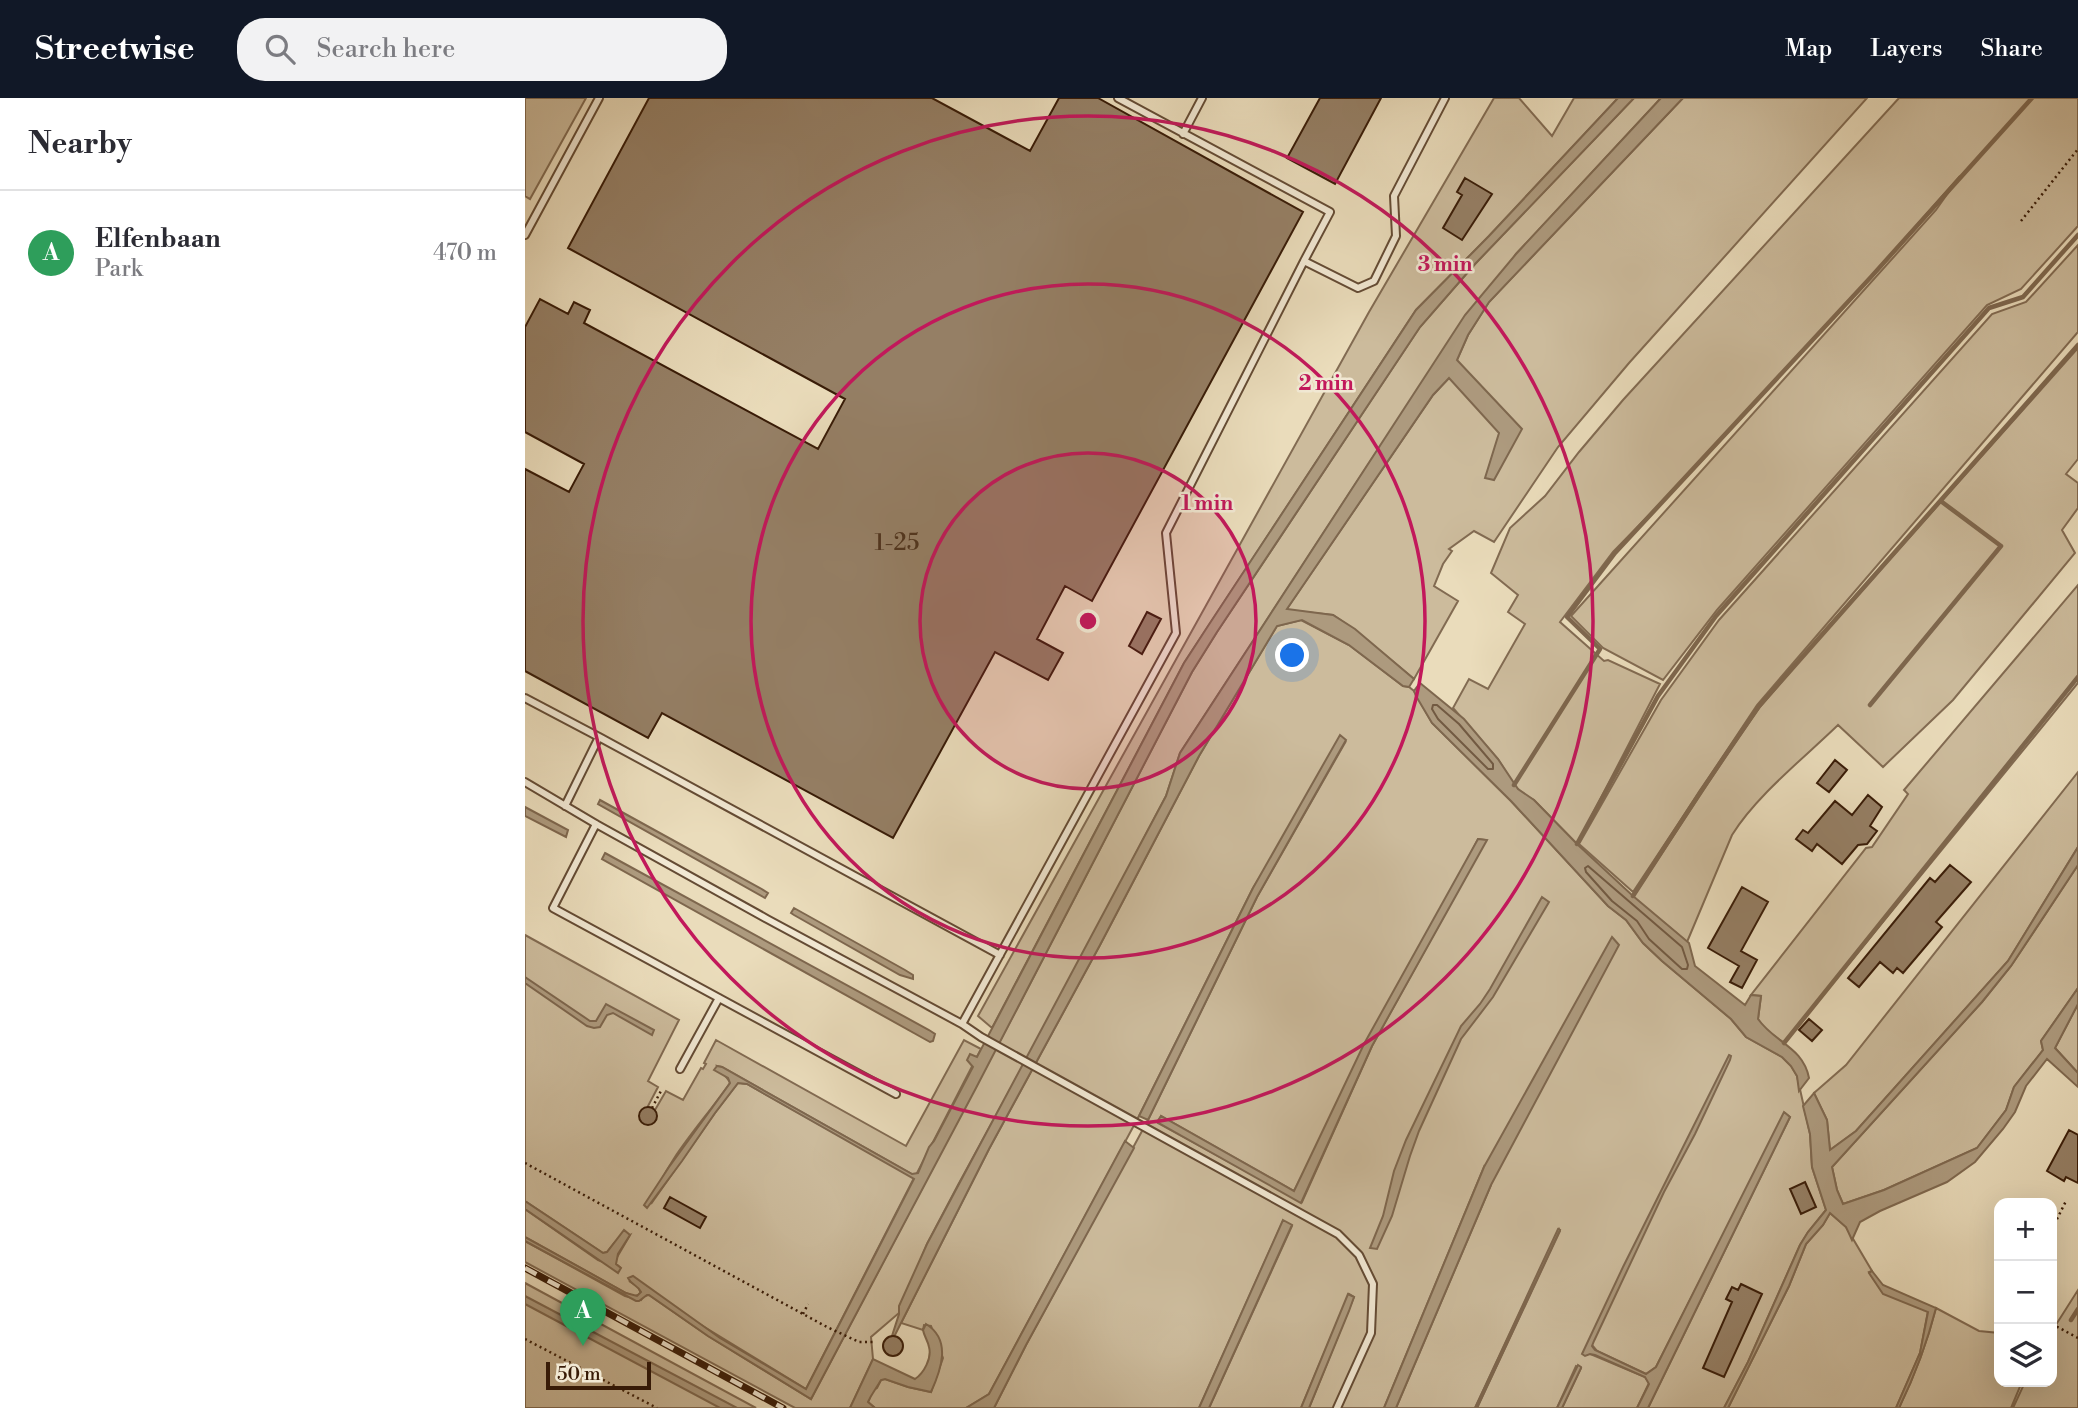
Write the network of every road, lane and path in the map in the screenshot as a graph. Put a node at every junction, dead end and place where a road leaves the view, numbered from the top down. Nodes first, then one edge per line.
1 (599, 98) edge
2 (1118, 98) edge
3 (1202, 98) edge
4 (1445, 98) edge
5 (1183, 134) junction
6 (2078, 149) edge
7 (2021, 222) dead end
8 (525, 235) edge
9 (1304, 261) junction
10 (525, 698) edge
11 (599, 737) junction
12 (525, 782) edge
13 (565, 806) junction
14 (596, 824) junction
15 (1000, 955) junction
16 (719, 998) junction
17 (962, 1024) junction
18 (680, 1069) dead end
19 (662, 1089) dead end
20 (896, 1094) dead end
21 (652, 1108) dead end
22 (525, 1163) edge
23 (2066, 1201) dead end
24 (2057, 1219) edge
25 (808, 1304) dead end
26 (803, 1314) junction
27 (2057, 1327) edge
28 (2078, 1338) edge
29 (525, 1339) edge
30 (875, 1342) dead end
31 (657, 1408) edge
32 (1337, 1408) edge

1 - 8 lane
2 - 5 lane
3 - 5 lane
4 - 9 lane
5 - 9 lane
6 - 7 path
9 - 15 lane
10 - 11 lane
11 - 13 lane
11 - 15 lane
12 - 13 lane
13 - 14 lane
14 - 16 lane
14 - 17 lane
15 - 17 lane
16 - 18 lane
16 - 20 lane
17 - 32 lane
19 - 21 path
22 - 26 path
23 - 24 path
25 - 26 path
26 - 30 path
27 - 28 path
29 - 31 path

